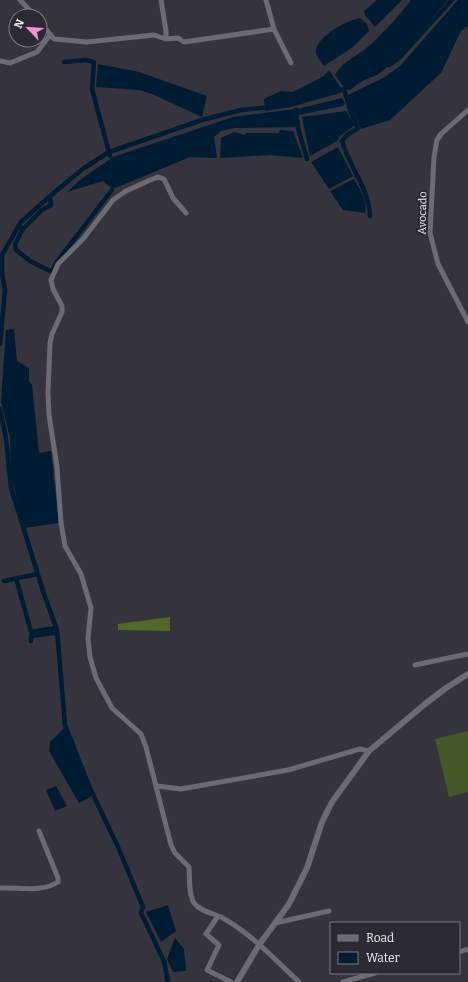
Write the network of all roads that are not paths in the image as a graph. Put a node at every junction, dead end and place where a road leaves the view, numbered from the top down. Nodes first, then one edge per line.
1 (20, 0) edge
2 (160, 0) edge
3 (266, 0) edge
4 (28, 8) edge
5 (274, 29) junction
6 (48, 33) edge
7 (50, 36) junction
8 (166, 39) junction
9 (0, 61) edge
10 (291, 63) dead end
11 (468, 110) edge
12 (186, 213) dead end
13 (468, 322) edge
14 (468, 654) edge
15 (414, 665) dead end
16 (468, 674) edge
17 (368, 751) junction
18 (156, 786) junction
19 (39, 831) dead end
20 (0, 888) edge
21 (330, 911) dead end
22 (218, 916) junction
23 (275, 923) junction
24 (259, 945) junction
25 (371, 974) edge
26 (231, 982) edge
27 (237, 982) edge
28 (299, 982) edge
29 (343, 982) edge

1 - 4 street
2 - 8 street
3 - 5 street
5 - 8 street
5 - 10 street
6 - 7 street
7 - 8 street
7 - 9 street
11 - 13 street, Avocado
12 - 18 street
14 - 15 street
16 - 17 street
17 - 18 street
17 - 23 street
18 - 22 street
19 - 20 street
21 - 23 street
22 - 24 street
22 - 26 street
23 - 24 street
24 - 27 street
24 - 28 street
25 - 29 street

